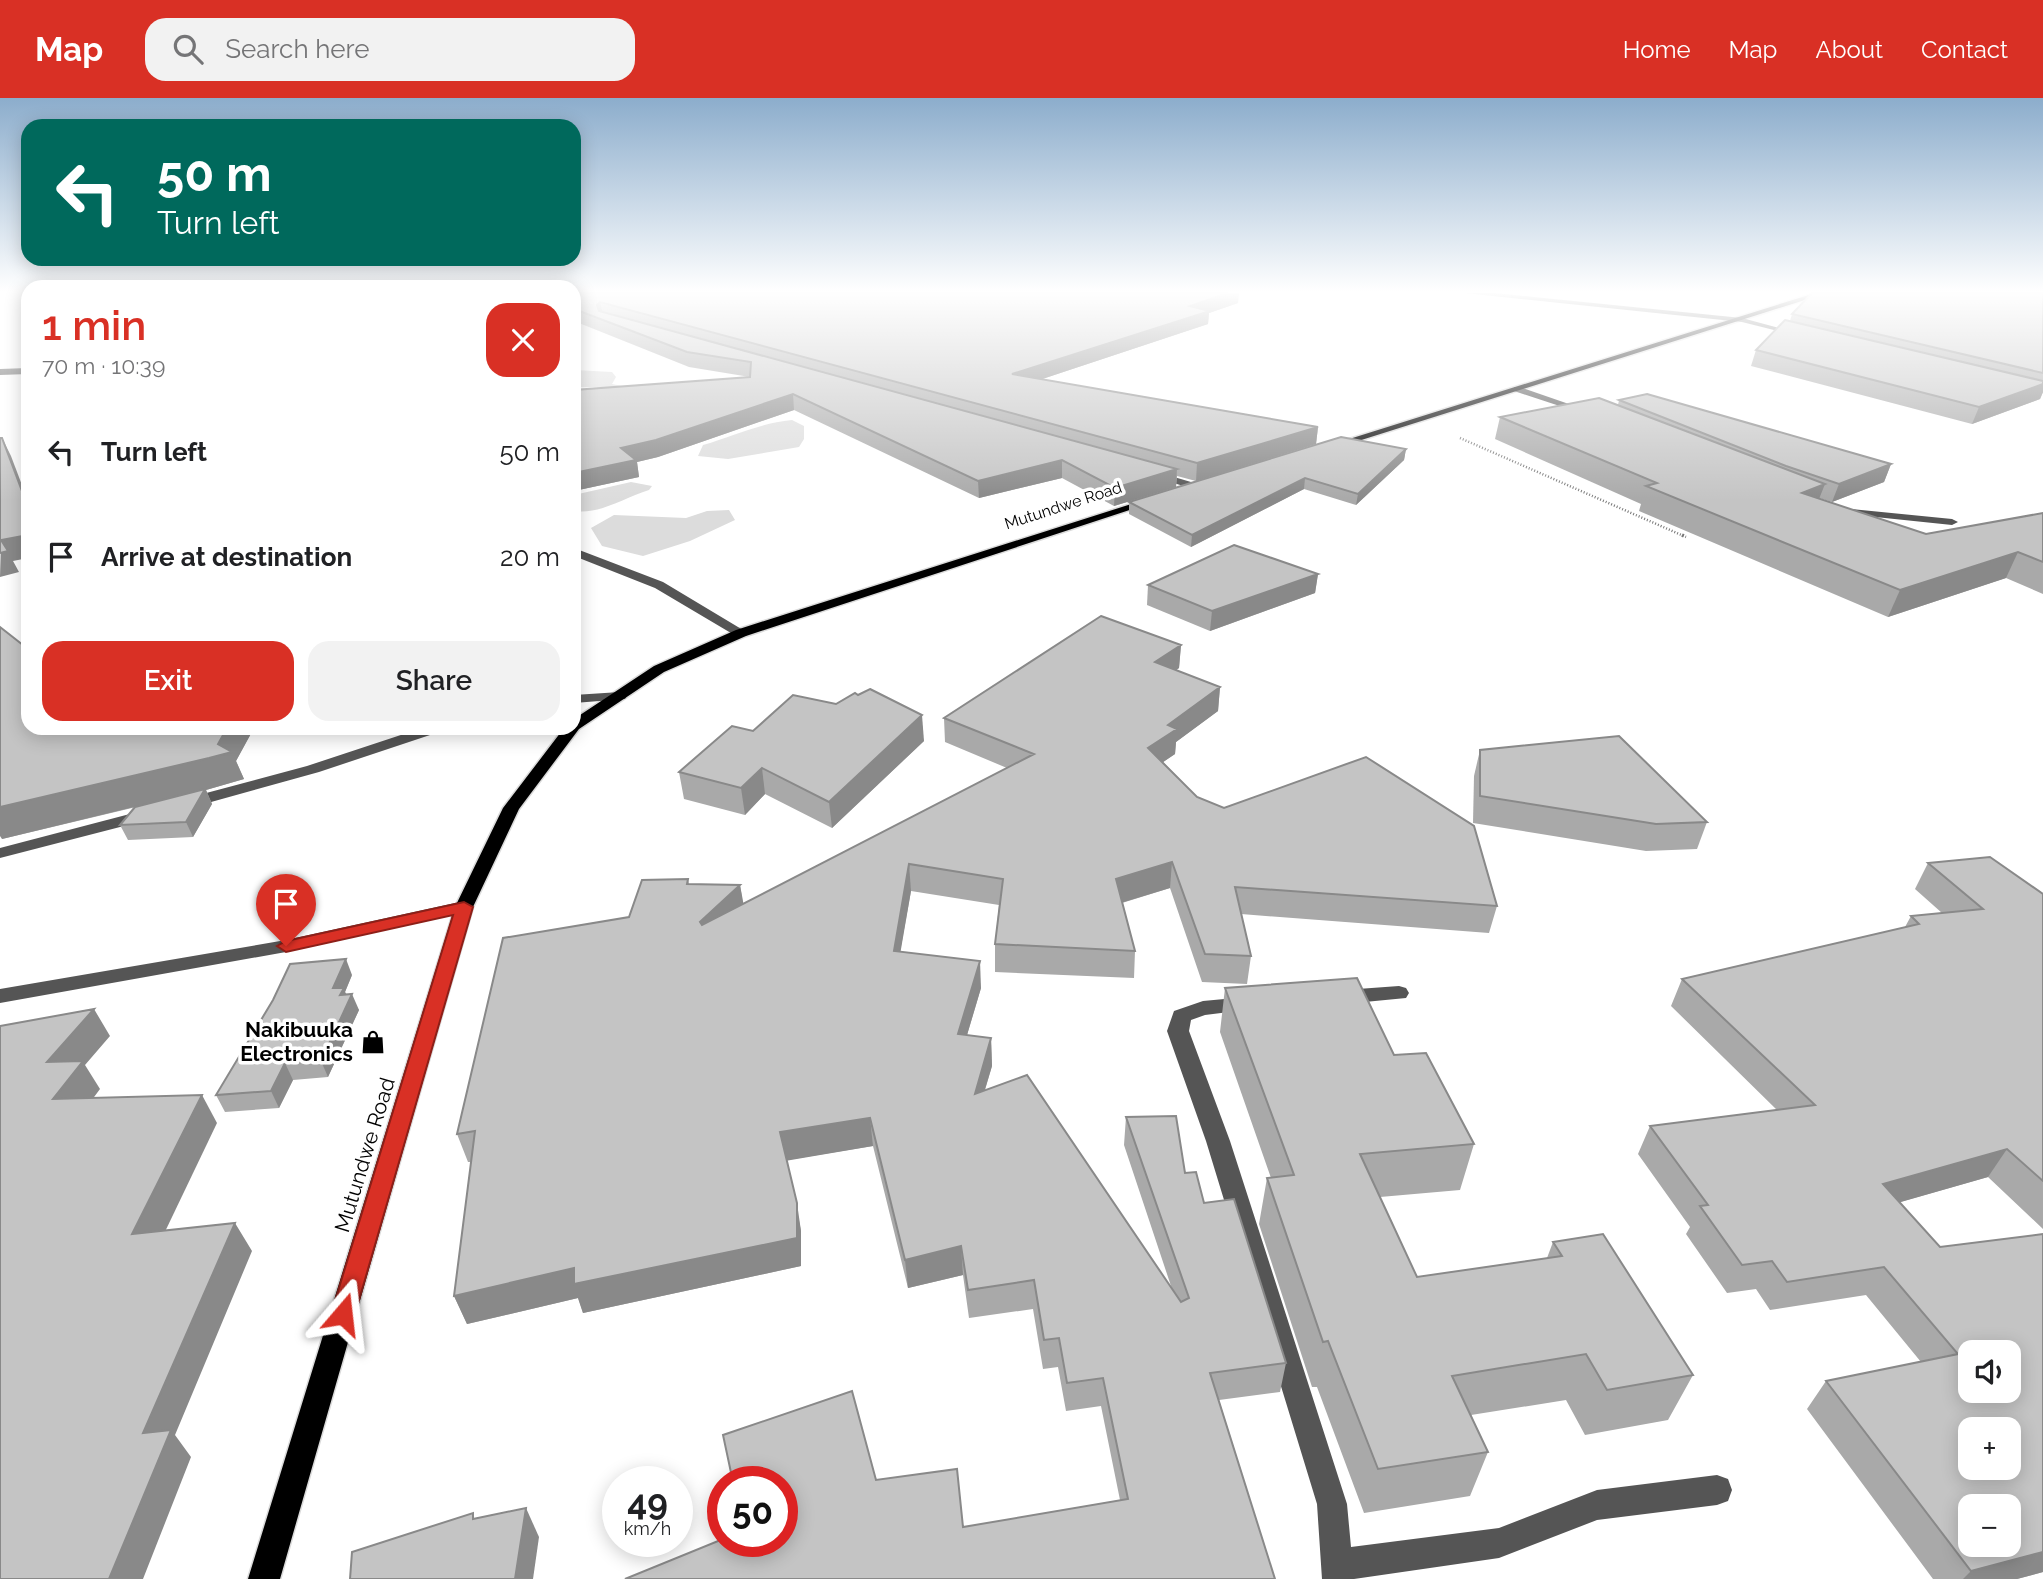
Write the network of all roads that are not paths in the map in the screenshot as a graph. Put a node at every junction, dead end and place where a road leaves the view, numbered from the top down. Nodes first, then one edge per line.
1 (1605, 362) edge
2 (21, 371) edge
3 (0, 372) edge
4 (1517, 389) junction
5 (1596, 415) edge
6 (1316, 450) edge
7 (1145, 472) edge
8 (1210, 483) edge
9 (1197, 487) junction
10 (1826, 506) edge
11 (1952, 522) dead end
12 (581, 555) edge
13 (741, 633) junction
14 (620, 696) junction
15 (581, 699) edge
16 (581, 722) edge
17 (416, 735) edge
18 (567, 735) edge
19 (0, 853) edge
20 (464, 907) junction
21 (1399, 993) dead end
22 (0, 996) edge
23 (1321, 999) edge
24 (1268, 1003) edge
25 (1717, 1490) dead end
26 (1338, 1571) edge
27 (264, 1579) edge

1 - 4 main road
2 - 3 street
4 - 5 street
4 - 6 main road
7 - 9 street
8 - 9 main road, Mutundwe Road
9 - 13 main road, Mutundwe Road
10 - 11 street
12 - 13 street
13 - 14 main road, Mutundwe Road
14 - 15 street
14 - 16 main road, Mutundwe Road
17 - 19 street
18 - 20 main road, Mutundwe Road
20 - 22 street
20 - 27 main road, Mutundwe Road
21 - 23 street
24 - 26 street
25 - 26 street

